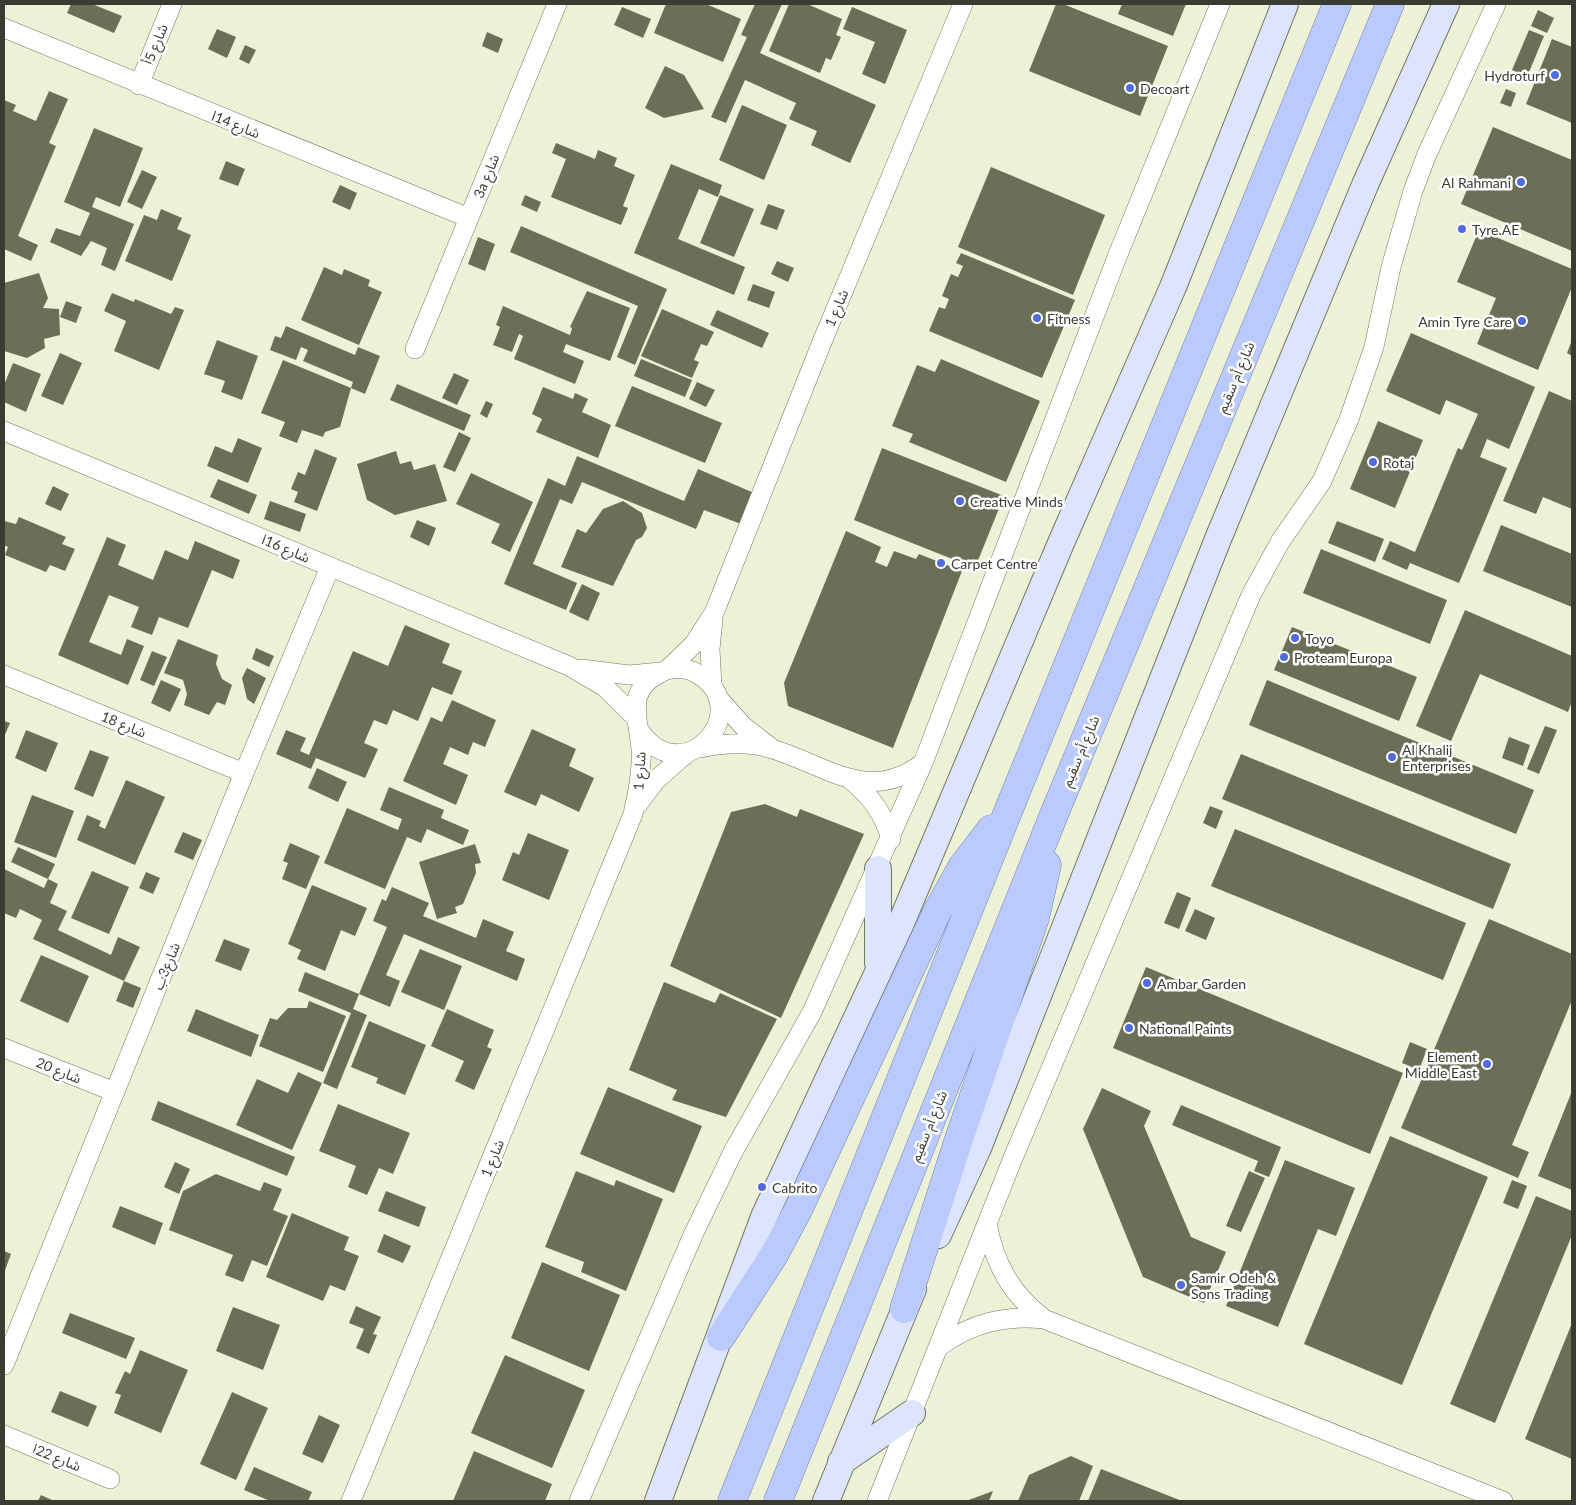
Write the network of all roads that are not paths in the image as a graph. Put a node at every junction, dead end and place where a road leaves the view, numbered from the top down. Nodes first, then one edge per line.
1 (172, 4) edge
2 (556, 4) edge
3 (963, 4) edge
4 (1220, 4) edge
5 (1285, 4) edge
6 (1337, 4) edge
7 (1390, 4) edge
8 (1401, 4) edge
9 (1446, 4) edge
10 (1496, 4) edge
11 (4, 28) edge
12 (1374, 43) junction
13 (139, 84) junction
14 (469, 218) junction
15 (415, 349) dead end
16 (4, 431) edge
17 (330, 567) junction
18 (714, 613) junction
19 (569, 666) junction
20 (665, 670) junction
21 (4, 675) edge
22 (715, 692) junction
23 (637, 722) junction
24 (773, 749) junction
25 (693, 750) junction
26 (923, 762) junction
27 (244, 773) junction
28 (851, 780) junction
29 (1009, 809) junction
30 (633, 814) junction
31 (1052, 817) junction
32 (891, 839) junction
33 (878, 869) junction
34 (878, 972) junction
35 (4, 1048) edge
36 (115, 1092) junction
37 (987, 1223) junction
38 (904, 1308) junction
39 (1044, 1319) junction
40 (721, 1337) junction
41 (940, 1346) junction
42 (4, 1365) edge
43 (912, 1413) junction
44 (4, 1435) edge
45 (841, 1462) junction
46 (110, 1479) dead end
47 (1475, 1495) edge
48 (351, 1501) edge
49 (579, 1501) edge
50 (658, 1501) edge
51 (732, 1501) edge
52 (778, 1501) edge
53 (826, 1501) edge
54 (877, 1501) edge
55 (1503, 1501) edge

1 - 13 street, شارع 5أ
2 - 14 street, 3a شارع
3 - 18 street, شارع 1
4 - 26 street
5 - 34 main road
6 - 29 main road
7 - 12 main road, شارع أم سقيم
8 - 12 main road
9 - 38 main road
10 - 37 street
11 - 13 street, شارع 14ا
12 - 31 main road, شارع أم سقيم
13 - 14 street, شارع 14ا
14 - 15 street, 3a شارع
16 - 17 street, شارع 16ا
17 - 19 street, شارع 16ا
17 - 27 street, شارع3ب
18 - 20 street, شارع 1
18 - 22 street, شارع 1
19 - 20 street, شارع 16ا
19 - 23 street, شارع 16ا
20 - 22 street
20 - 23 street
21 - 27 street, شارع 18
22 - 24 street
22 - 25 street
23 - 25 street
23 - 30 street, شارع 1
24 - 25 street
24 - 28 street
25 - 30 street, شارع 1
26 - 28 street
26 - 32 street
27 - 36 street, شارع3ب
28 - 32 street
29 - 40 main road
29 - 51 main road
30 - 48 street, شارع 1
31 - 38 main road
31 - 52 main road, شارع أم سقيم
32 - 33 street
33 - 34 main road
33 - 49 street
34 - 40 main road
35 - 36 street, شارع 20
36 - 42 street, شارع3ب
37 - 39 street
37 - 41 street
38 - 45 main road
39 - 41 street
39 - 47 street
40 - 50 main road
41 - 43 street
43 - 45 main road
43 - 54 street
44 - 46 street, شارع 22ا
45 - 53 main road
47 - 55 street

